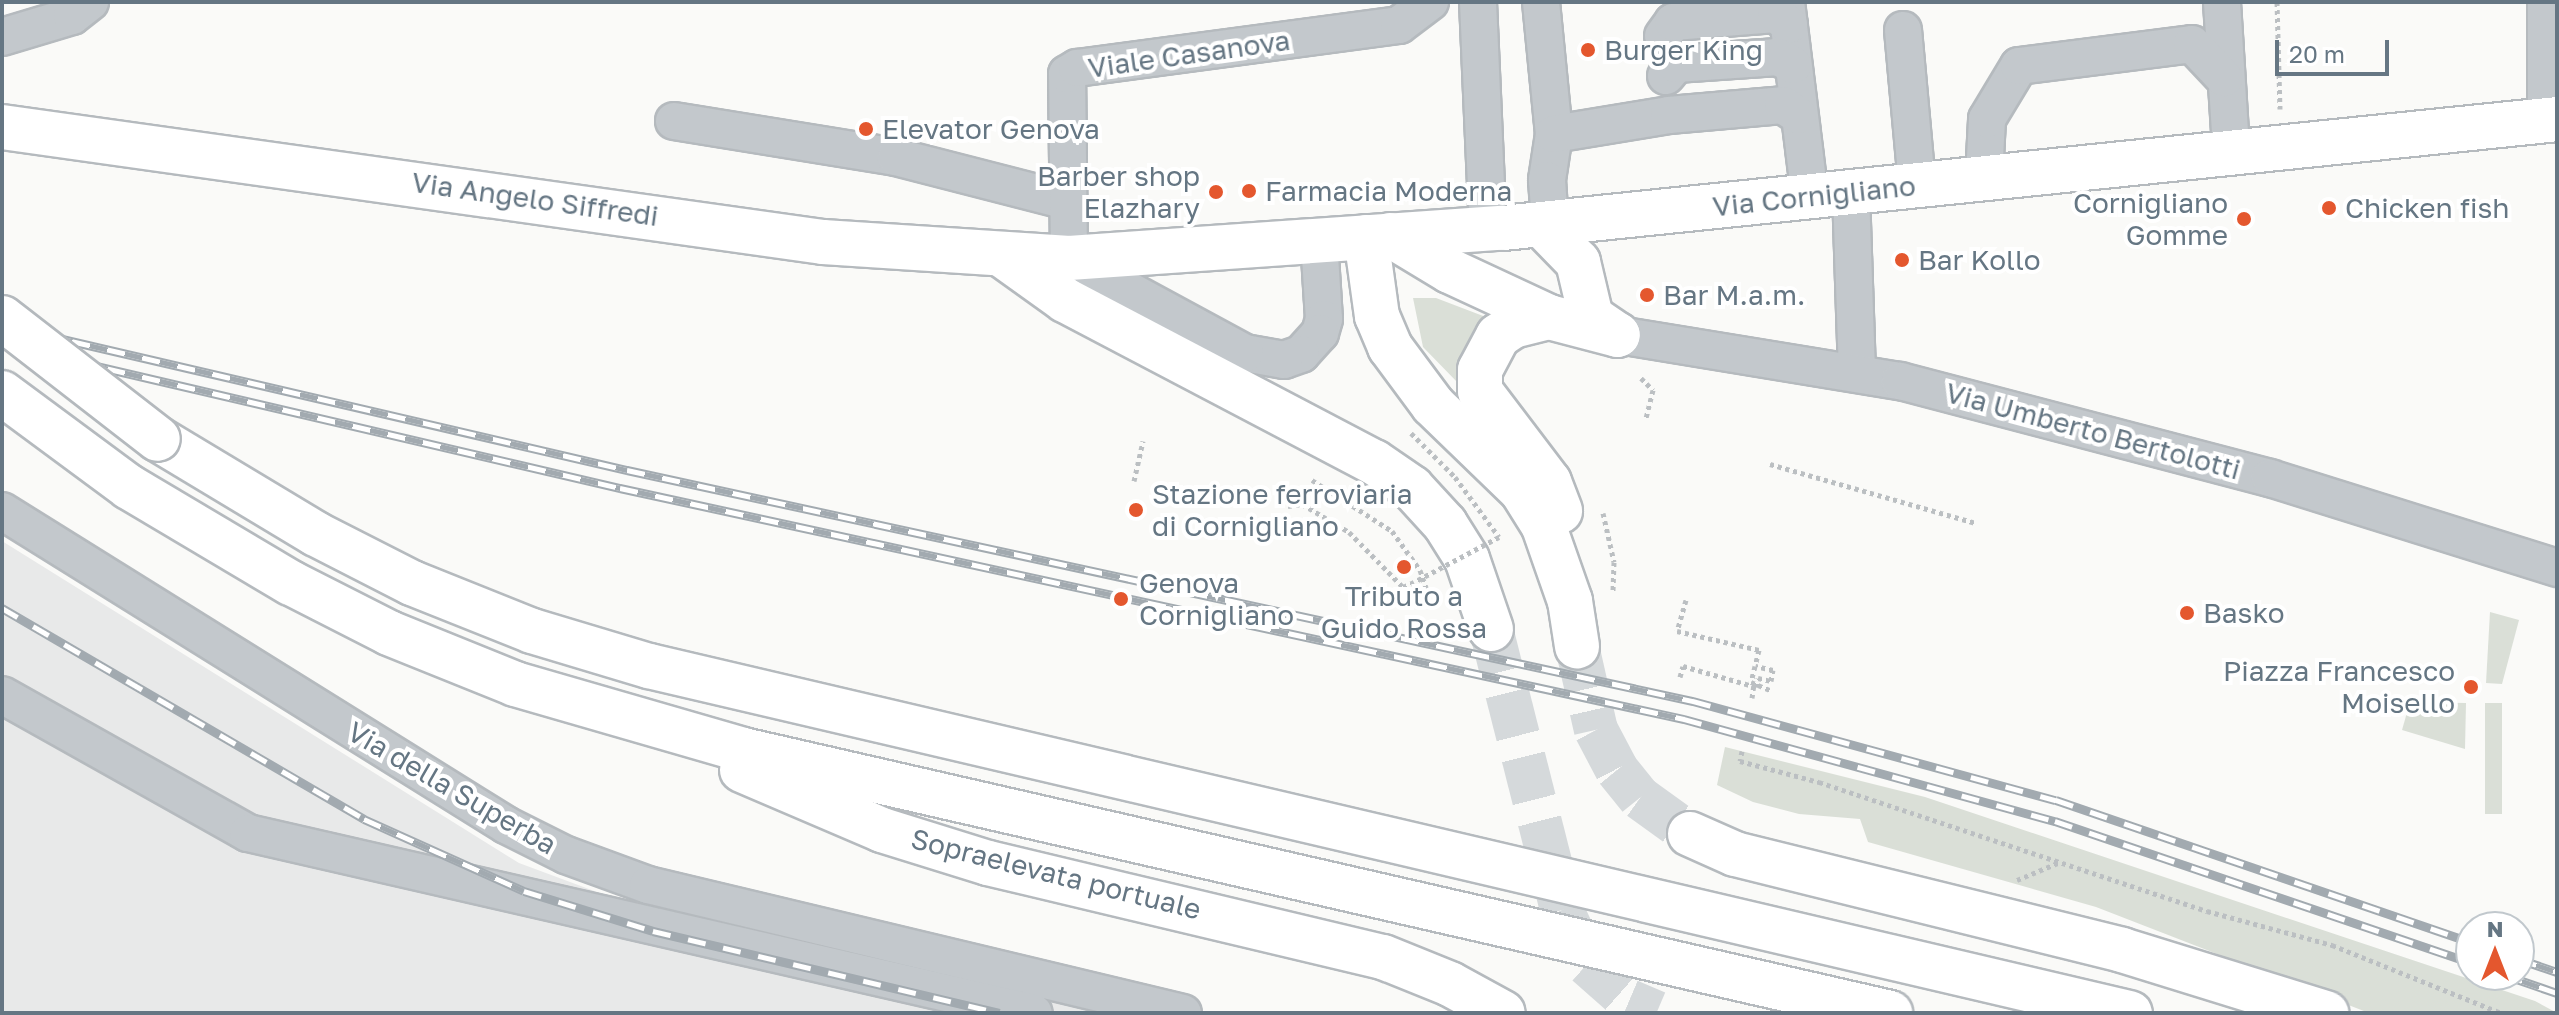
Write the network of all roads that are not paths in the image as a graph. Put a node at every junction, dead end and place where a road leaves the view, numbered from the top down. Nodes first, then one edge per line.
1 (90, 2) edge
2 (1430, 2) edge
3 (1478, 2) edge
4 (1541, 2) edge
5 (2222, 2) edge
6 (1787, 14) edge
7 (1662, 19) edge
8 (2550, 21) edge
9 (1903, 30) dead end
10 (2, 37) edge
11 (1793, 65) junction
12 (1666, 76) junction
13 (2224, 78) junction
14 (1669, 115) junction
15 (1798, 115) junction
16 (2552, 120) edge
17 (674, 121) dead end
18 (2, 127) edge
19 (1554, 134) junction
20 (2231, 150) junction
21 (1984, 177) junction
22 (1917, 185) junction
23 (1830, 195) junction
24 (1067, 201) junction
25 (1545, 223) junction
26 (1488, 229) junction
27 (1378, 236) junction
28 (1319, 240) junction
29 (1005, 257) junction
30 (1069, 258) junction
31 (1549, 317) junction
32 (2, 318) edge
33 (1626, 354) junction
34 (1857, 373) junction
35 (2, 393) edge
36 (2, 511) edge
37 (2557, 568) edge
38 (1570, 601) junction
39 (1491, 629) tunnel mouth
40 (1577, 646) tunnel mouth
41 (2, 695) edge
42 (614, 716) junction
43 (1690, 834) tunnel mouth
44 (1034, 1013) edge
45 (1183, 1013) edge
46 (1503, 1013) edge
47 (1890, 1013) edge
48 (2130, 1013) edge
49 (2326, 1013) edge

1 - 10 street
2 - 24 street, Viale Casanova
3 - 26 street
4 - 19 street
5 - 13 street
6 - 7 street
6 - 11 street
7 - 12 street
8 - 16 street
9 - 22 street
11 - 12 street
11 - 15 street
12 - 14 street
13 - 20 street
13 - 21 street
14 - 15 street
14 - 19 street
15 - 23 street
16 - 20 main road, Via Cornigliano
17 - 24 street
18 - 29 main road, Via Angelo Siffredi
19 - 25 street
20 - 21 main road, Via Cornigliano
21 - 22 main road, Via Cornigliano
22 - 23 main road, Via Cornigliano
23 - 25 main road, Via Cornigliano
23 - 34 street
24 - 30 street, Viale Casanova
25 - 26 main road, Via Cornigliano
25 - 33 main road
26 - 27 main road, Via Cornigliano
27 - 28 main road, Via Cornigliano
27 - 31 main road
27 - 38 main road
28 - 30 main road, Via Cornigliano
28 - 30 street
29 - 30 main road, Via Angelo Siffredi
29 - 39 main road
31 - 33 main road
31 - 38 main road
32 - 48 main road, bridge
33 - 34 street, Via Umberto Bertolotti
34 - 37 street, Via Umberto Bertolotti
35 - 42 main road
36 - 45 street, Via della Superba
38 - 40 main road
41 - 44 street
42 - 46 main road, Sopraelevata portuale
42 - 47 main road
43 - 49 main road

